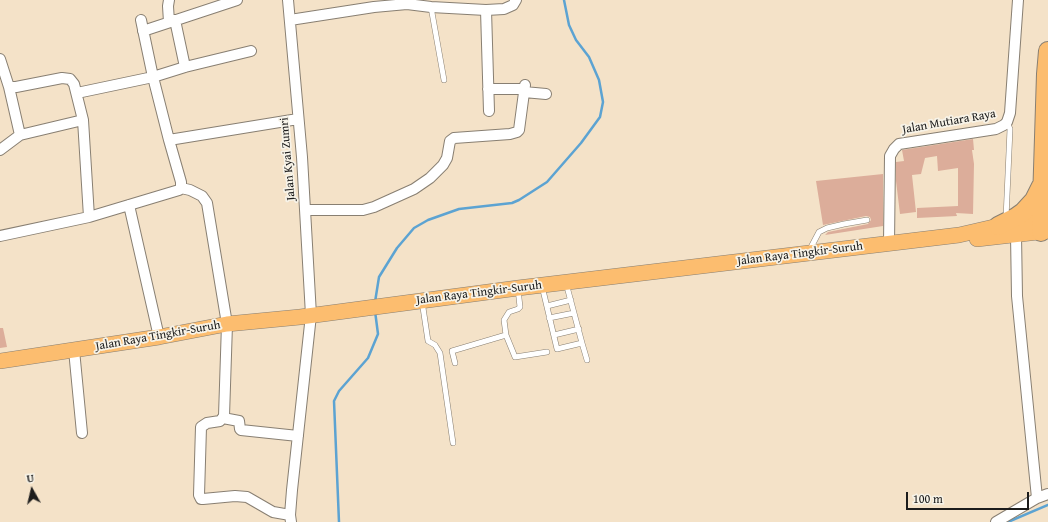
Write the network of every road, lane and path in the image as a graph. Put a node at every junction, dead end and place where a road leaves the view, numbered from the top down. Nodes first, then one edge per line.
1 (170, 0) edge
2 (237, 0) edge
3 (288, 0) edge
4 (516, 0) edge
5 (1018, 0) edge
6 (458, 4) edge
7 (431, 7) junction
8 (486, 10) junction
9 (141, 20) dead end
10 (290, 20) junction
11 (172, 21) junction
12 (143, 31) junction
13 (250, 51) dead end
14 (1048, 51) edge
15 (0, 59) edge
16 (185, 67) junction
17 (153, 77) junction
18 (444, 80) dead end
19 (9, 87) junction
20 (488, 89) junction
21 (524, 89) junction
22 (77, 93) junction
23 (546, 94) dead end
24 (489, 111) dead end
25 (83, 120) junction
26 (295, 120) junction
27 (1007, 122) junction
28 (20, 135) junction
29 (170, 140) junction
30 (0, 150) edge
31 (1042, 182) junction
32 (181, 188) junction
33 (129, 205) junction
34 (305, 210) junction
35 (89, 217) junction
36 (867, 220) dead end
37 (1045, 226) edge
38 (1007, 228) junction
39 (0, 236) edge
40 (959, 236) junction
41 (889, 244) junction
42 (808, 254) junction
43 (566, 282) junction
44 (542, 285) junction
45 (518, 288) junction
46 (422, 300) junction
47 (571, 300) junction
48 (547, 306) junction
49 (574, 313) junction
50 (306, 316) junction
51 (549, 318) junction
52 (227, 324) junction
53 (578, 329) junction
54 (506, 335) junction
55 (554, 335) junction
56 (159, 337) junction
57 (582, 343) junction
58 (74, 350) junction
59 (548, 352) dead end
60 (587, 360) dead end
61 (0, 361) edge
62 (455, 363) dead end
63 (223, 418) junction
64 (82, 432) dead end
65 (293, 436) junction
66 (452, 443) dead end
67 (1048, 494) edge
68 (1037, 498) junction
69 (289, 517) edge
70 (999, 521) edge

1 - 11 street
2 - 11 street
3 - 10 street, Jalan Kyai Zumri
4 - 8 street
5 - 27 street, Jalan Mutiara Raya
6 - 7 street
6 - 8 street
7 - 10 street
7 - 18 lane
8 - 20 street
9 - 12 street
10 - 26 street, Jalan Kyai Zumri
11 - 12 street
11 - 16 street
12 - 17 street
13 - 16 street
14 - 31 highway
15 - 19 street
16 - 17 street
17 - 22 street
17 - 29 street
19 - 22 street
19 - 28 street
20 - 21 street
20 - 24 street
21 - 23 street
21 - 34 street
22 - 25 street
25 - 28 street
25 - 35 street
26 - 29 street
26 - 34 street, Jalan Kyai Zumri
27 - 38 lane
27 - 41 street, Jalan Mutiara Raya
28 - 30 street
29 - 32 street
31 - 37 highway
31 - 38 highway
32 - 33 street
32 - 52 street
33 - 35 street
33 - 56 street
34 - 50 street, Jalan Kyai Zumri
35 - 39 street
36 - 42 lane
37 - 38 main road, Jalan Raya Tingkir-Suruh
37 - 38 main road, Jalan Raya Tingkir-Suruh
38 - 40 main road, Jalan Raya Tingkir-Suruh
38 - 40 main road, Jalan Raya Tingkir-Suruh
38 - 68 street
40 - 41 main road, Jalan Raya Tingkir-Suruh
41 - 42 main road, Jalan Raya Tingkir-Suruh
42 - 43 main road, Jalan Raya Tingkir-Suruh
43 - 44 main road, Jalan Raya Tingkir-Suruh
43 - 47 lane
44 - 45 main road, Jalan Raya Tingkir-Suruh
44 - 48 lane
45 - 46 main road, Jalan Raya Tingkir-Suruh
45 - 54 lane
46 - 50 main road, Jalan Raya Tingkir-Suruh
46 - 66 lane
47 - 48 lane
47 - 49 lane
48 - 51 lane
49 - 51 lane
49 - 53 lane
50 - 52 main road, Jalan Raya Tingkir-Suruh
50 - 65 street, Jalan Kyai Zumri
51 - 55 lane
52 - 56 main road, Jalan Raya Tingkir-Suruh
52 - 63 street
53 - 55 lane
53 - 57 lane
54 - 59 lane
54 - 62 lane
55 - 57 lane
56 - 58 main road, Jalan Raya Tingkir-Suruh
57 - 60 lane
58 - 61 main road, Jalan Raya Tingkir-Suruh
58 - 64 street
63 - 65 street
63 - 69 street
65 - 69 street, Jalan Kyai Zumri
67 - 68 street
68 - 70 street

